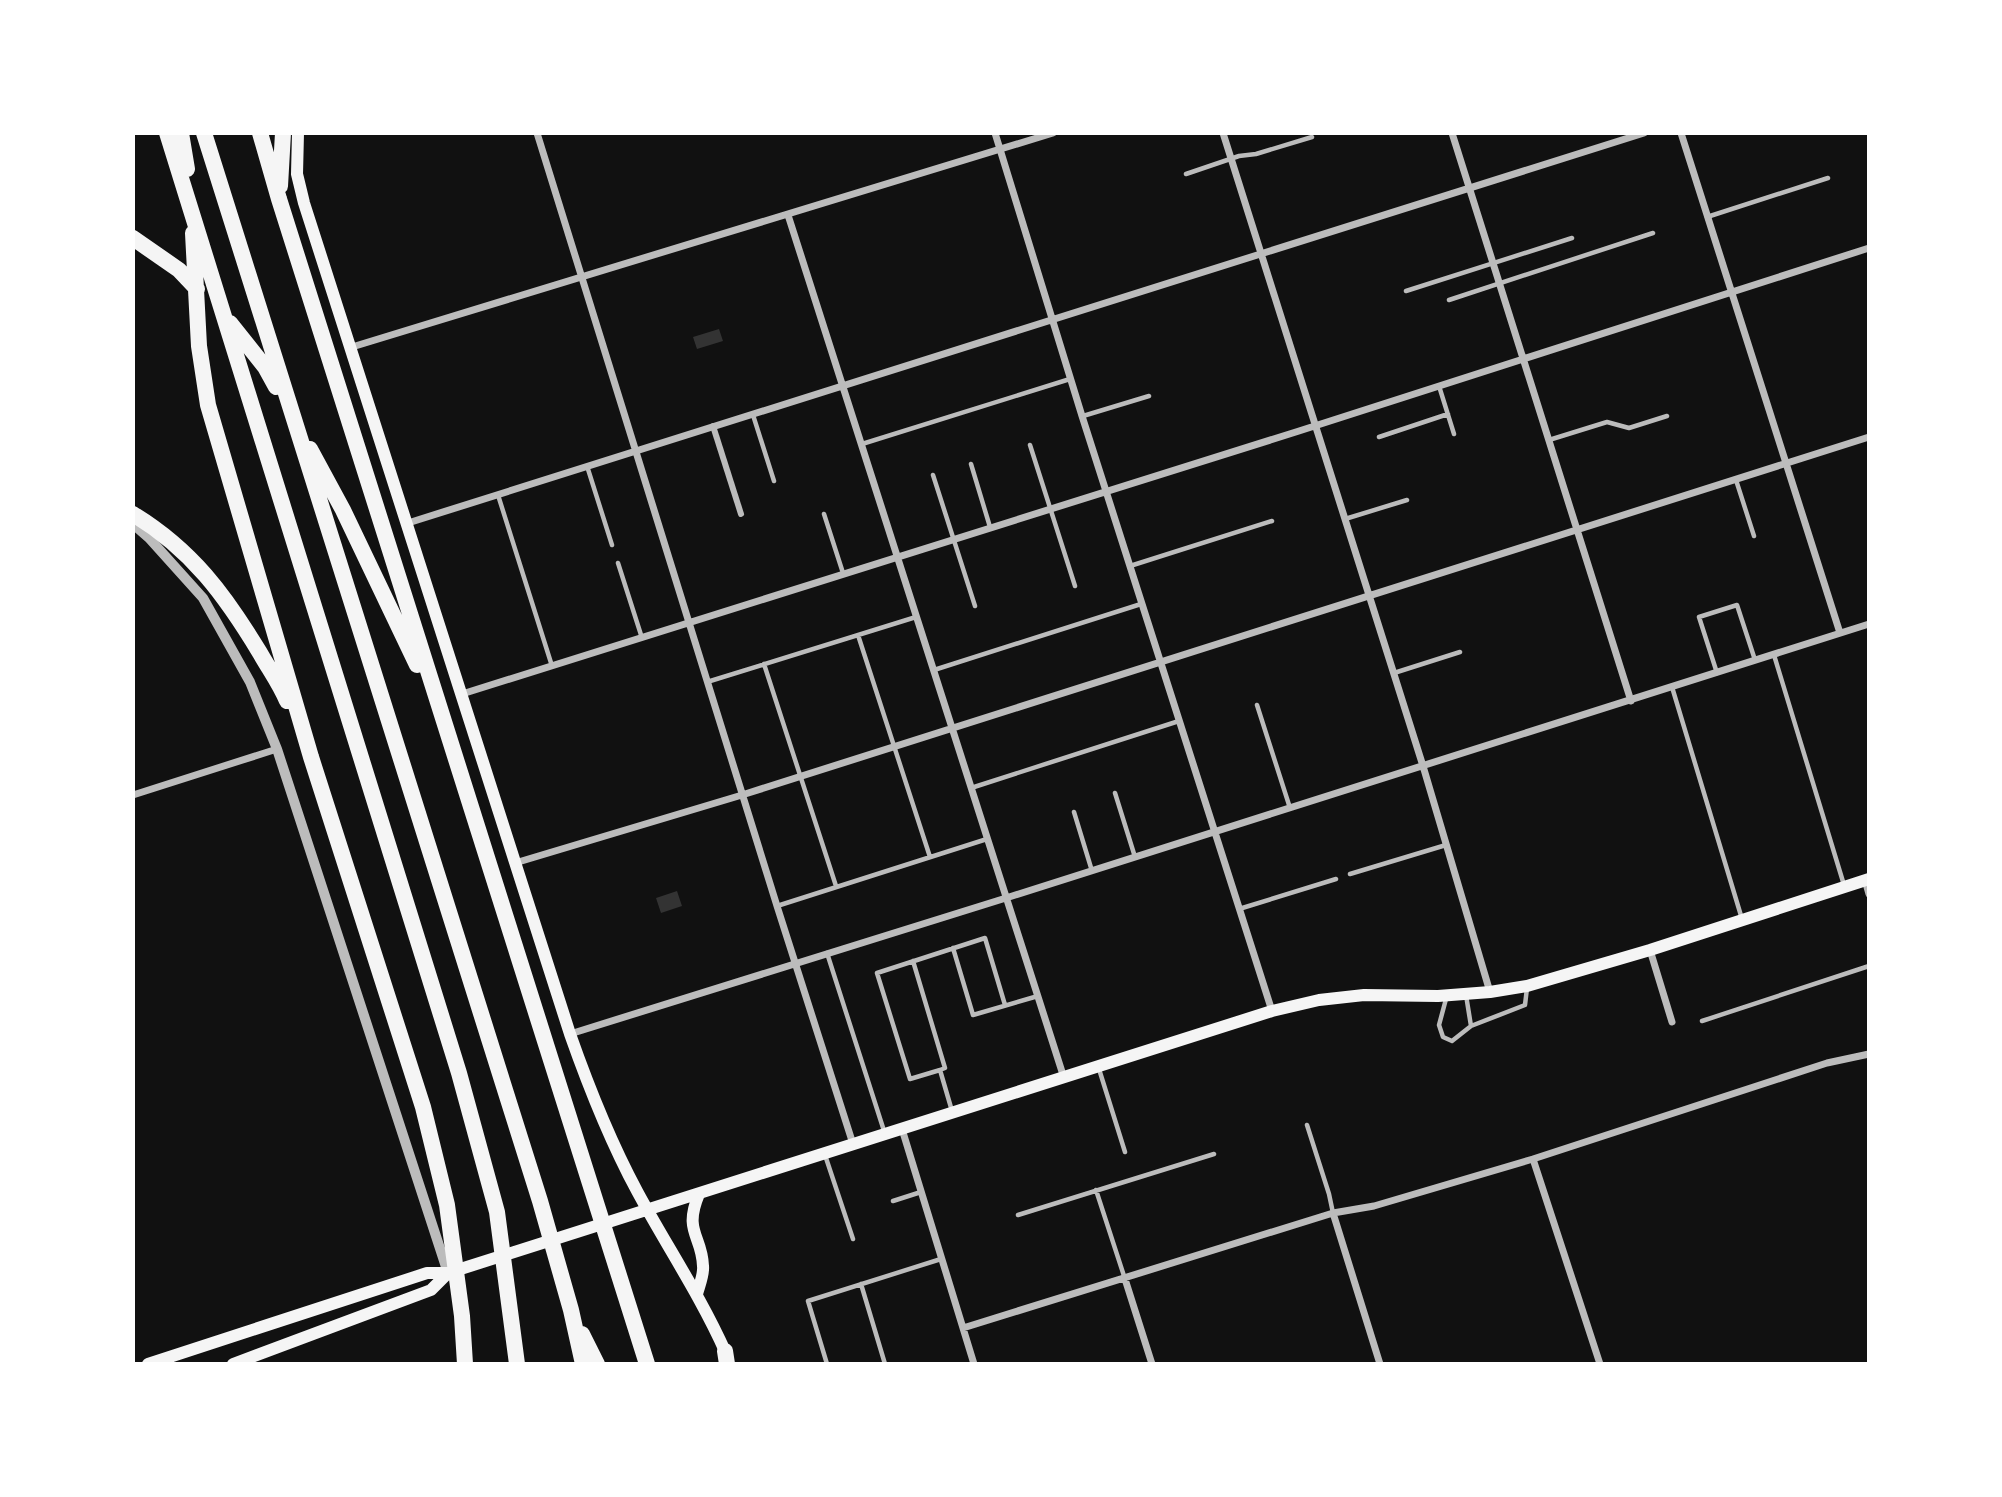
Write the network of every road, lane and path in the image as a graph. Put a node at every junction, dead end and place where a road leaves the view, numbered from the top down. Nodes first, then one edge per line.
1 (167, 133) edge
2 (181, 133) edge
3 (204, 133) edge
4 (260, 133) edge
5 (283, 133) edge
6 (298, 133) edge
7 (537, 133) edge
8 (995, 133) edge
9 (1053, 133) edge
10 (1223, 133) edge
11 (1452, 133) edge
12 (1644, 133) edge
13 (1681, 133) edge
14 (1312, 137) dead end
15 (1000, 149) junction
16 (1231, 159) junction
17 (1186, 174) dead end
18 (1828, 178) dead end
19 (1470, 188) junction
20 (279, 199) junction
21 (788, 215) junction
22 (1707, 217) junction
23 (1653, 233) dead end
24 (133, 238) edge
25 (1572, 238) dead end
26 (1869, 248) edge
27 (1262, 254) junction
28 (1493, 263) junction
29 (583, 277) junction
30 (1500, 283) junction
31 (1406, 291) dead end
32 (1731, 292) junction
33 (1449, 300) dead end
34 (1052, 319) junction
35 (352, 347) junction
36 (1524, 359) junction
37 (1071, 379) junction
38 (843, 385) junction
39 (1439, 386) junction
40 (1149, 396) dead end
41 (752, 413) junction
42 (1448, 414) junction
43 (1082, 416) junction
44 (1667, 416) dead end
45 (713, 426) junction
46 (1315, 426) junction
47 (1454, 433) dead end
48 (1379, 437) dead end
49 (1869, 437) edge
50 (1549, 440) junction
51 (862, 444) junction
52 (1030, 445) dead end
53 (636, 450) junction
54 (971, 464) dead end
55 (1786, 464) junction
56 (587, 466) junction
57 (933, 475) dead end
58 (1736, 480) junction
59 (774, 481) dead end
60 (1106, 490) junction
61 (498, 494) junction
62 (1407, 500) dead end
63 (1050, 508) junction
64 (824, 513) dead end
65 (133, 514) edge
66 (741, 514) dead end
67 (1345, 519) junction
68 (1272, 521) dead end
69 (408, 523) junction
70 (133, 524) edge
71 (990, 527) junction
72 (1577, 530) junction
73 (1754, 536) dead end
74 (953, 539) junction
75 (612, 545) dead end
76 (897, 555) junction
77 (618, 563) dead end
78 (1130, 566) junction
79 (843, 573) junction
80 (1075, 586) dead end
81 (1368, 596) junction
82 (1142, 603) junction
83 (975, 606) dead end
84 (916, 616) junction
85 (689, 622) junction
86 (1869, 624) edge
87 (1840, 633) junction
88 (858, 635) junction
89 (642, 638) junction
90 (1460, 652) dead end
91 (1774, 655) junction
92 (1755, 661) junction
93 (1161, 662) junction
94 (764, 664) junction
95 (552, 666) junction
96 (934, 670) junction
97 (1394, 673) junction
98 (1717, 673) junction
99 (706, 682) junction
100 (1672, 687) junction
101 (462, 694) junction
102 (1631, 701) junction
103 (1257, 705) dead end
104 (442, 717) junction
105 (1180, 721) junction
106 (952, 727) junction
107 (894, 746) junction
108 (277, 749) junction
109 (311, 757) junction
110 (1423, 766) junction
111 (800, 776) junction
112 (971, 788) junction
113 (1115, 793) dead end
114 (133, 795) edge
115 (742, 795) junction
116 (1290, 808) junction
117 (1074, 812) dead end
118 (1215, 832) junction
119 (987, 838) junction
120 (1446, 845) junction
121 (930, 857) junction
122 (1135, 857) junction
123 (515, 863) junction
124 (1092, 871) junction
125 (1350, 874) dead end
126 (1336, 878) dead end
127 (1867, 879) edge
128 (836, 886) junction
129 (1845, 886) junction
130 (1869, 894) edge
131 (1006, 898) junction
132 (776, 906) junction
133 (1239, 909) junction
134 (1742, 920) junction
135 (953, 948) junction
136 (1650, 950) junction
137 (827, 953) junction
138 (913, 961) junction
139 (795, 963) junction
140 (1869, 966) edge
141 (1527, 986) junction
142 (1490, 992) junction
143 (1466, 994) junction
144 (1447, 995) junction
145 (1038, 996) junction
146 (1004, 1005) junction
147 (1272, 1011) junction
148 (1702, 1021) dead end
149 (1672, 1022) dead end
150 (1471, 1026) junction
151 (570, 1034) junction
152 (1869, 1054) edge
153 (1098, 1067) junction
154 (940, 1070) junction
155 (1064, 1078) junction
156 (953, 1113) junction
157 (1307, 1125) dead end
158 (902, 1129) junction
159 (885, 1135) junction
160 (853, 1145) junction
161 (1125, 1152) dead end
162 (825, 1154) junction
163 (1214, 1154) dead end
164 (1533, 1159) junction
165 (1096, 1190) junction
166 (921, 1192) junction
167 (699, 1195) junction
168 (893, 1201) dead end
169 (648, 1211) junction
170 (1333, 1213) junction
171 (1018, 1214) dead end
172 (853, 1239) dead end
173 (942, 1259) junction
174 (448, 1273) junction
175 (1125, 1279) junction
176 (861, 1284) junction
177 (697, 1294) junction
178 (570, 1310) junction
179 (267, 1326) junction
180 (963, 1328) junction
181 (275, 1348) junction
182 (728, 1360) edge
183 (148, 1364) edge
184 (233, 1364) edge
185 (465, 1364) edge
186 (517, 1364) edge
187 (583, 1364) edge
188 (589, 1364) edge
189 (597, 1364) edge
190 (646, 1364) edge
191 (827, 1364) edge
192 (885, 1364) edge
193 (974, 1364) edge
194 (1152, 1364) edge
195 (1380, 1364) edge
196 (1600, 1364) edge

1 - 186 highway
2 - 109 highway
3 - 178 highway
4 - 20 highway
5 - 20 highway
6 - 35 main road
7 - 29 street
8 - 15 street
9 - 15 street
10 - 16 street
11 - 19 street
12 - 19 street
13 - 22 street
14 - 16 lane
15 - 21 street
15 - 34 street
16 - 17 lane
16 - 27 street
18 - 22 lane
19 - 27 street
19 - 28 street
20 - 104 highway
21 - 29 street
21 - 38 street
22 - 32 street
23 - 30 lane
24 - 104 highway
25 - 28 lane
26 - 32 street
27 - 34 street
27 - 46 street
28 - 30 street
28 - 31 lane
29 - 35 street
29 - 53 street
30 - 33 lane
30 - 36 street
32 - 36 street
32 - 55 street
34 - 37 street
34 - 38 street
35 - 69 main road
36 - 39 street
36 - 50 street
37 - 43 street
37 - 51 lane
38 - 41 street
38 - 51 street
39 - 42 lane
39 - 46 street
40 - 43 lane
41 - 45 street
41 - 59 lane
42 - 47 lane
42 - 48 lane
43 - 60 street
44 - 50 lane
45 - 53 street
45 - 66 street
46 - 60 street
46 - 67 street
49 - 55 street
50 - 72 street
51 - 76 street
52 - 63 lane
53 - 56 street
53 - 85 street
54 - 71 lane
55 - 58 street
55 - 87 street
56 - 61 street
56 - 75 lane
57 - 74 lane
58 - 72 street
58 - 73 lane
60 - 63 street
60 - 78 street
61 - 69 street
61 - 95 lane
62 - 67 lane
63 - 71 street
63 - 80 lane
64 - 79 lane
65 - 109 highway
67 - 81 street
68 - 78 lane
69 - 101 main road
70 - 108 street
71 - 74 street
72 - 81 street
72 - 102 street
74 - 76 street
74 - 83 lane
76 - 79 street
76 - 84 street
77 - 89 lane
78 - 82 street
79 - 85 street
81 - 93 street
81 - 97 street
82 - 93 street
82 - 96 lane
84 - 88 lane
84 - 96 street
85 - 89 street
85 - 99 street
86 - 87 street
87 - 91 street
88 - 94 lane
88 - 107 lane
89 - 95 street
90 - 97 lane
91 - 92 street
91 - 129 lane
92 - 98 street
92 - 98 lane
93 - 105 street
93 - 106 street
94 - 99 lane
94 - 111 lane
95 - 101 street
96 - 106 street
97 - 110 street
98 - 100 street
99 - 115 street
100 - 102 street
100 - 134 lane
101 - 123 main road
102 - 110 street
103 - 116 lane
104 - 190 highway
105 - 112 lane
105 - 118 street
106 - 107 street
106 - 112 street
107 - 111 street
107 - 121 lane
108 - 114 street
108 - 174 street
109 - 185 highway
110 - 116 street
110 - 120 street
111 - 115 street
111 - 128 lane
112 - 119 street
113 - 122 lane
115 - 123 street
115 - 132 street
116 - 118 street
117 - 124 lane
118 - 122 street
118 - 133 street
119 - 121 lane
119 - 131 street
120 - 125 lane
120 - 142 street
121 - 128 lane
122 - 124 street
123 - 151 main road
124 - 131 street
126 - 133 lane
127 - 129 main road
127 - 130 street
128 - 132 lane
129 - 134 main road
131 - 137 street
131 - 145 street
132 - 139 street
133 - 147 street
134 - 136 main road
135 - 138 lane
135 - 146 lane
135 - 146 lane
136 - 141 main road
136 - 149 street
137 - 139 street
137 - 159 lane
138 - 154 lane
138 - 154 lane
139 - 151 street
139 - 160 street
140 - 148 lane
141 - 142 main road
141 - 150 lane
142 - 143 main road
143 - 144 main road
143 - 150 lane
144 - 147 main road
144 - 150 lane
145 - 146 lane
145 - 155 street
147 - 153 main road
151 - 169 main road
152 - 164 street
153 - 155 main road
153 - 161 lane
154 - 156 lane
155 - 156 main road
156 - 158 main road
157 - 170 lane
158 - 159 main road
158 - 166 street
159 - 160 main road
160 - 162 main road
162 - 167 main road
162 - 172 lane
163 - 165 lane
164 - 170 street
164 - 196 street
165 - 171 lane
165 - 175 lane
166 - 168 lane
166 - 173 street
167 - 169 main road
167 - 177 main road
169 - 174 main road
169 - 177 main road
170 - 175 street
170 - 195 street
173 - 176 lane
173 - 180 street
174 - 179 main road
174 - 181 main road
175 - 180 street
175 - 194 street
176 - 191 lane
176 - 192 lane
177 - 182 main road
178 - 187 highway
178 - 188 highway
178 - 189 highway
179 - 181 main road
179 - 183 main road
180 - 193 street
181 - 184 main road

